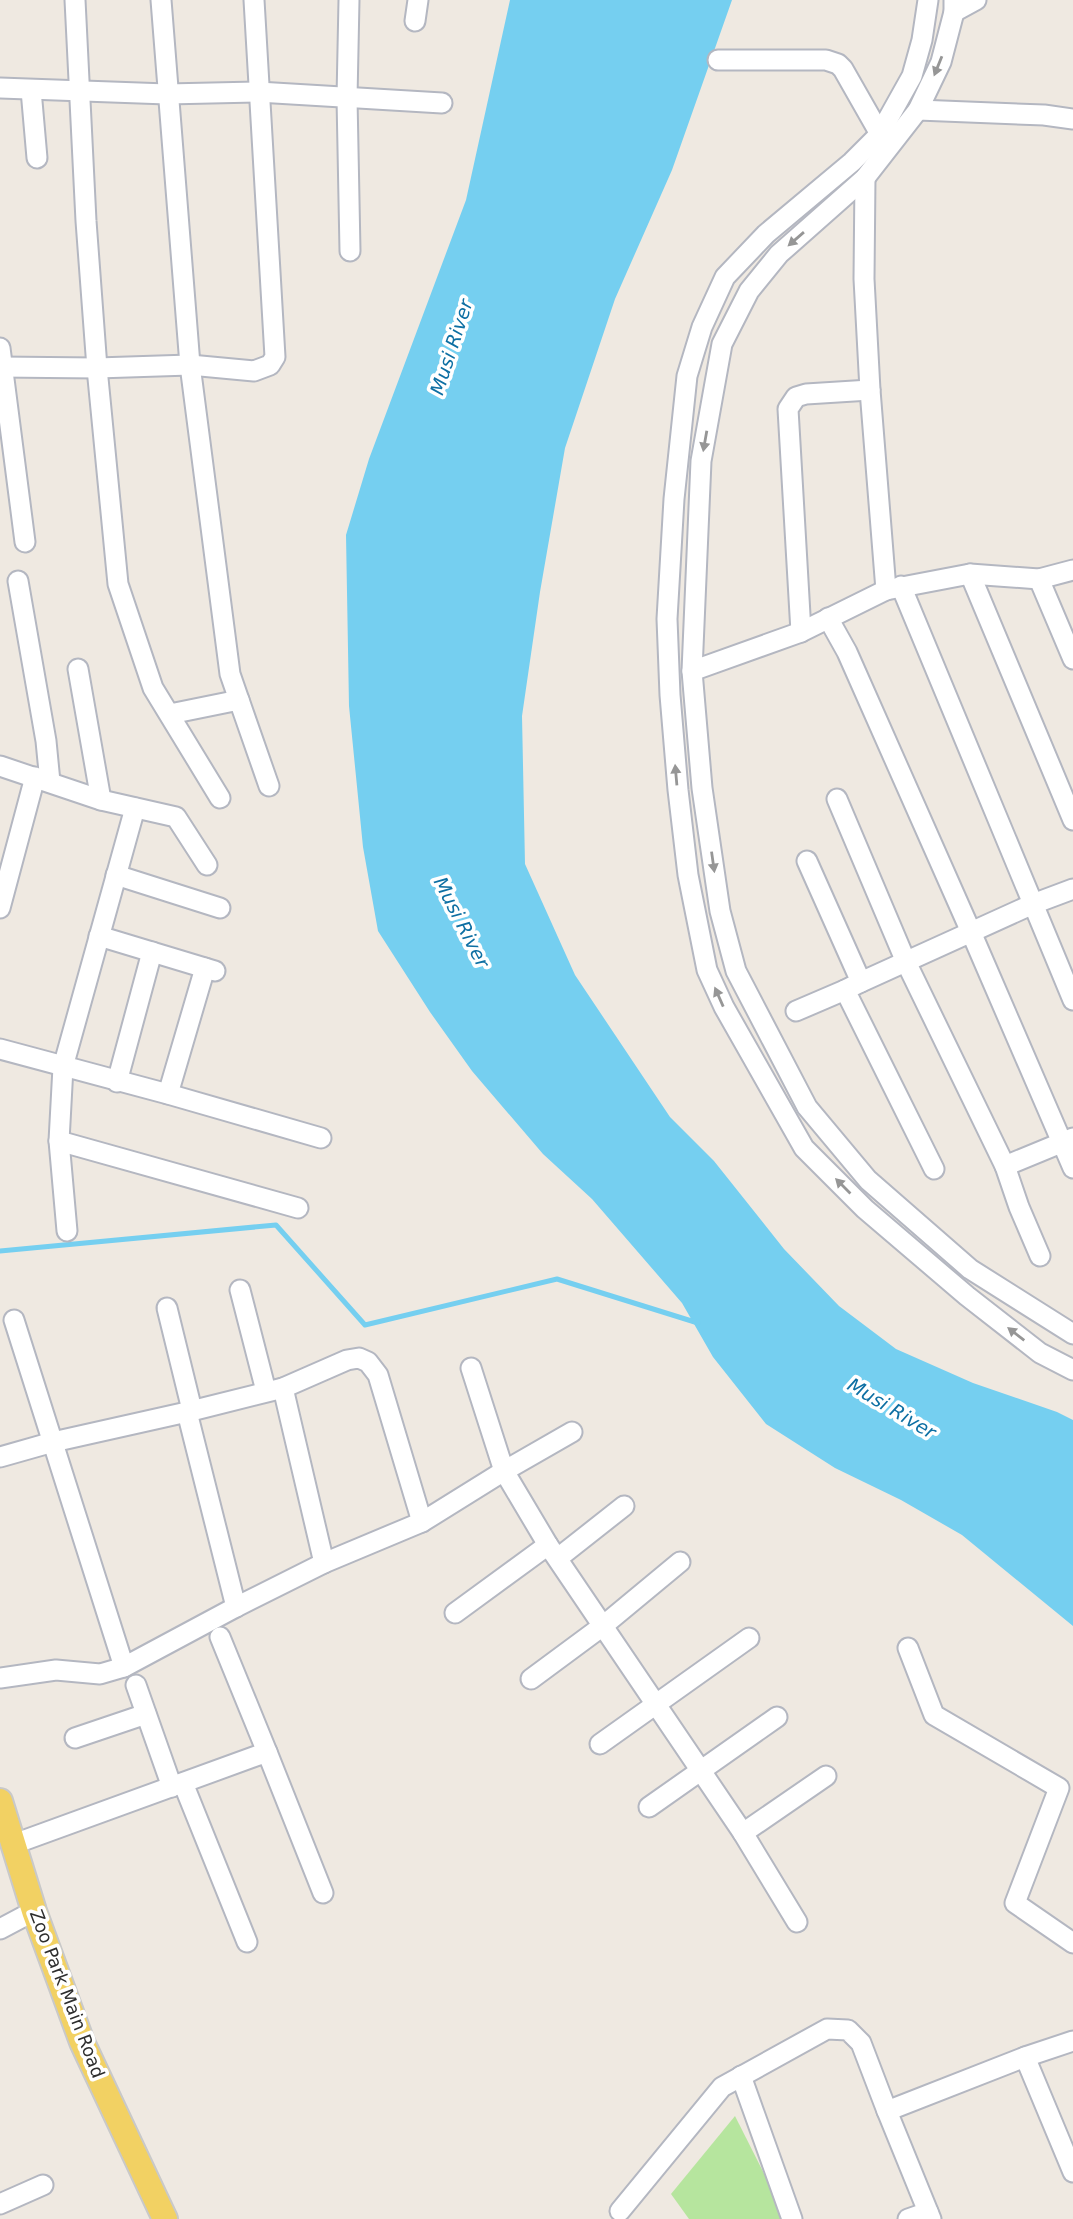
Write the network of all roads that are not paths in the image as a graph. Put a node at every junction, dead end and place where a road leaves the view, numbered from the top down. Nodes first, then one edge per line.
1 (75, 0) edge
2 (161, 0) edge
3 (254, 0) edge
4 (349, 0) edge
5 (418, 0) edge
6 (928, 0) edge
7 (976, 0) edge
8 (954, 6) edge
9 (415, 21) dead end
10 (718, 60) dead end
11 (1, 85) edge
12 (32, 90) junction
13 (80, 91) junction
14 (258, 92) junction
15 (167, 94) junction
16 (347, 98) junction
17 (442, 103) dead end
18 (918, 110) junction
19 (1073, 119) edge
20 (884, 141) junction
21 (37, 158) dead end
22 (865, 178) junction
23 (350, 251) dead end
24 (1, 361) edge
25 (190, 365) junction
26 (97, 368) junction
27 (870, 390) junction
28 (26, 542) dead end
29 (1073, 570) edge
30 (970, 574) junction
31 (1039, 579) junction
32 (18, 581) dead end
33 (893, 588) junction
34 (828, 618) junction
35 (801, 632) junction
36 (1073, 659) edge
37 (78, 669) dead end
38 (692, 671) junction
39 (239, 700) junction
40 (170, 714) junction
41 (0, 766) edge
42 (43, 779) junction
43 (269, 786) dead end
44 (220, 798) dead end
45 (837, 799) dead end
46 (101, 800) junction
47 (135, 808) junction
48 (1073, 820) edge
49 (807, 861) dead end
50 (207, 866) dead end
51 (116, 875) junction
52 (1073, 889) edge
53 (1033, 904) junction
54 (0, 908) edge
55 (220, 908) dead end
56 (971, 932) junction
57 (99, 936) junction
58 (152, 952) junction
59 (906, 962) junction
60 (853, 986) junction
61 (1073, 1000) edge
62 (796, 1011) dead end
63 (0, 1049) edge
64 (62, 1067) junction
65 (117, 1082) junction
66 (168, 1094) junction
67 (321, 1138) dead end
68 (1068, 1140) edge
69 (59, 1141) junction
70 (1005, 1166) junction
71 (1073, 1168) edge
72 (934, 1169) dead end
73 (298, 1208) dead end
74 (67, 1231) dead end
75 (1040, 1256) dead end
76 (240, 1290) dead end
77 (167, 1308) dead end
78 (14, 1320) dead end
79 (1073, 1334) edge
80 (471, 1368) dead end
81 (1073, 1370) edge
82 (275, 1389) junction
83 (190, 1411) junction
84 (572, 1432) dead end
85 (53, 1442) junction
86 (0, 1457) edge
87 (504, 1471) junction
88 (624, 1506) dead end
89 (422, 1522) junction
90 (553, 1552) junction
91 (680, 1562) dead end
92 (324, 1563) junction
93 (236, 1607) junction
94 (455, 1613) dead end
95 (604, 1625) junction
96 (220, 1637) dead end
97 (749, 1638) dead end
98 (908, 1648) dead end
99 (124, 1667) junction
100 (0, 1678) edge
101 (531, 1679) dead end
102 (136, 1685) dead end
103 (654, 1704) junction
104 (146, 1714) junction
105 (777, 1717) dead end
106 (75, 1738) dead end
107 (600, 1744) dead end
108 (267, 1752) junction
109 (700, 1770) junction
110 (826, 1776) dead end
111 (177, 1785) junction
112 (0, 1801) edge
113 (649, 1807) dead end
114 (743, 1833) junction
115 (14, 1844) junction
116 (323, 1894) dead end
117 (34, 1910) junction
118 (797, 1922) dead end
119 (0, 1929) edge
120 (247, 1942) dead end
121 (1073, 1943) edge
122 (1073, 2041) edge
123 (1025, 2057) junction
124 (741, 2076) junction
125 (887, 2111) junction
126 (1073, 2172) edge
127 (43, 2185) dead end
128 (0, 2204) edge
129 (620, 2211) dead end
130 (930, 2215) edge
131 (165, 2219) edge
132 (792, 2219) edge
133 (908, 2219) edge

1 - 13 street
2 - 15 street
3 - 14 street
4 - 16 street
5 - 9 street
6 - 20 street
7 - 8 street
8 -> 18 street
10 - 20 street
11 - 12 street
12 - 13 street
12 - 21 street
13 - 15 street
13 - 26 street
14 - 15 street
14 - 16 street
14 - 25 street
15 - 25 street
16 - 17 street
16 - 23 street
18 - 19 street
18 - 20 street
20 - 22 street
81 -> 20 street
22 - 27 street
22 -> 38 street
24 - 26 street
24 - 28 street
25 - 26 street
25 - 39 street
26 - 40 street
27 - 33 street
27 - 35 street
29 - 31 street
30 - 31 street
30 - 33 street
30 - 48 street
31 - 36 street
32 - 42 street
33 - 34 street
33 - 53 street
34 - 35 street
34 - 56 street
35 - 38 street
37 - 46 street
38 -> 79 street
39 - 40 street
39 - 43 street
40 - 44 street
41 - 42 street
42 - 46 street
42 - 54 street
45 - 59 street
46 - 47 street
47 - 50 street
47 - 51 street
49 - 60 street
51 - 55 street
51 - 57 street
52 - 53 street
53 - 56 street
53 - 61 street
56 - 59 street
56 - 68 street
57 - 58 street
57 - 64 street
58 - 65 street
58 - 66 street
59 - 60 street
59 - 70 street
60 - 62 street
60 - 72 street
63 - 64 street
64 - 65 street
64 - 69 street
65 - 66 street
66 - 67 street
68 - 70 street
68 - 71 street
69 - 73 street
69 - 74 street
70 - 75 street
76 - 82 street
77 - 83 street
78 - 85 street
80 - 87 street
82 - 83 street
82 - 89 street
82 - 92 street
83 - 85 street
83 - 93 street
84 - 87 street
85 - 86 street
85 - 99 street
87 - 89 street
87 - 90 street
88 - 90 street
89 - 92 street
90 - 94 street
90 - 95 street
91 - 95 street
92 - 93 street
93 - 99 street
95 - 101 street
95 - 103 street
96 - 108 street
97 - 103 street
98 - 121 street
99 - 100 street
102 - 104 street
103 - 107 street
103 - 109 street
104 - 106 street
104 - 111 street
105 - 109 street
108 - 111 street
108 - 116 street
109 - 113 street
109 - 114 street
110 - 114 street
111 - 115 street
111 - 120 street
112 - 115 main road, Zoo Park Main Road
114 - 118 street
115 - 117 main road, Zoo Park Main Road
117 - 119 street
117 - 131 main road, Zoo Park Main Road
122 - 123 street
123 - 125 street
123 - 126 street
124 - 125 street
124 - 129 street
124 - 132 street
125 - 130 street
127 - 128 street
130 - 133 street

